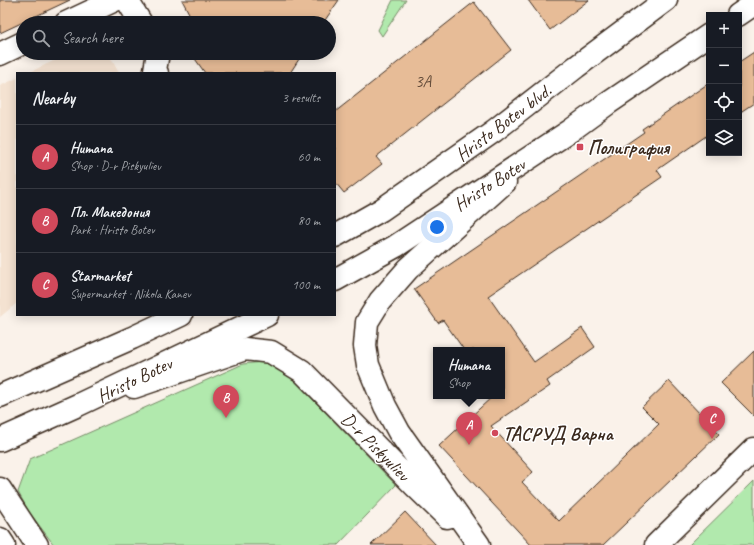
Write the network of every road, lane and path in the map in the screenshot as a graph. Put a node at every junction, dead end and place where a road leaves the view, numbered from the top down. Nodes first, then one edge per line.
1 (115, 0) edge
2 (127, 0) edge
3 (666, 0) edge
4 (754, 4) edge
5 (742, 12) edge
6 (81, 16) edge
7 (137, 16) edge
8 (706, 37) edge
9 (16, 46) edge
10 (0, 54) edge
11 (157, 60) edge
12 (156, 72) edge
13 (540, 151) junction
14 (336, 235) edge
15 (336, 279) edge
16 (179, 316) edge
17 (264, 316) edge
18 (0, 396) edge
19 (78, 405) junction
20 (0, 440) edge
21 (754, 449) edge
22 (0, 489) edge
23 (0, 540) edge
24 (4, 545) edge
25 (37, 545) edge
26 (478, 545) edge
27 (656, 545) edge

1 - 6 main road
2 - 7 main road
3 - 14 main road, Hristo Botev blvd.
4 - 5 main road
8 - 13 main road
9 - 10 main road
11 - 12 main road
13 - 15 main road, Hristo Botev
13 - 26 main road, D-r Piskyuliev
16 - 18 main road
17 - 19 main road, Hristo Botev
19 - 20 main road, Hristo Botev
19 - 26 main road, D-r Piskyuliev
21 - 27 main road
22 - 25 main road
23 - 24 main road

